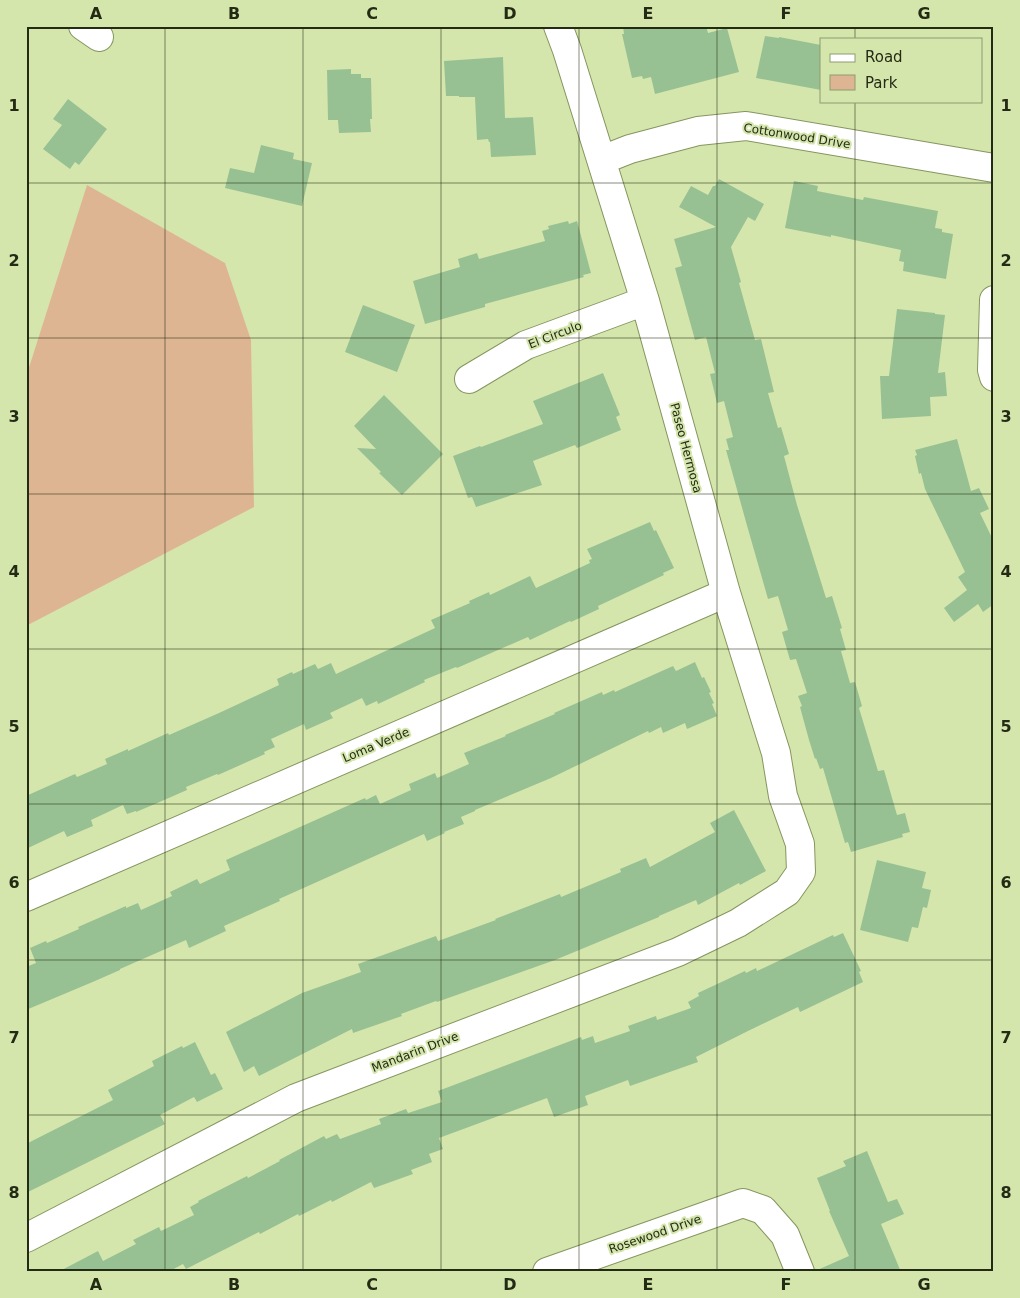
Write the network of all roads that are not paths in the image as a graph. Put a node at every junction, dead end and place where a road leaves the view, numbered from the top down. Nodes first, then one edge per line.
1 (558, 26) edge
2 (602, 160) junction
3 (994, 168) edge
4 (994, 300) edge
5 (645, 301) junction
6 (994, 377) edge
7 (469, 379) dead end
8 (726, 593) junction
9 (801, 872) joint
10 (26, 897) edge
11 (26, 1238) edge
12 (547, 1272) edge
13 (800, 1272) edge

1 - 2 street, Paseo Hermosa
2 - 3 street, Cottonwood Drive
2 - 5 street, Paseo Hermosa
4 - 6 street
5 - 7 street, El Circulo
5 - 8 street, Paseo Hermosa
8 - 9 street, Paseo Hermosa
8 - 10 street, Loma Verde
9 - 11 street, Mandarin Drive
12 - 13 street, Rosewood Drive

